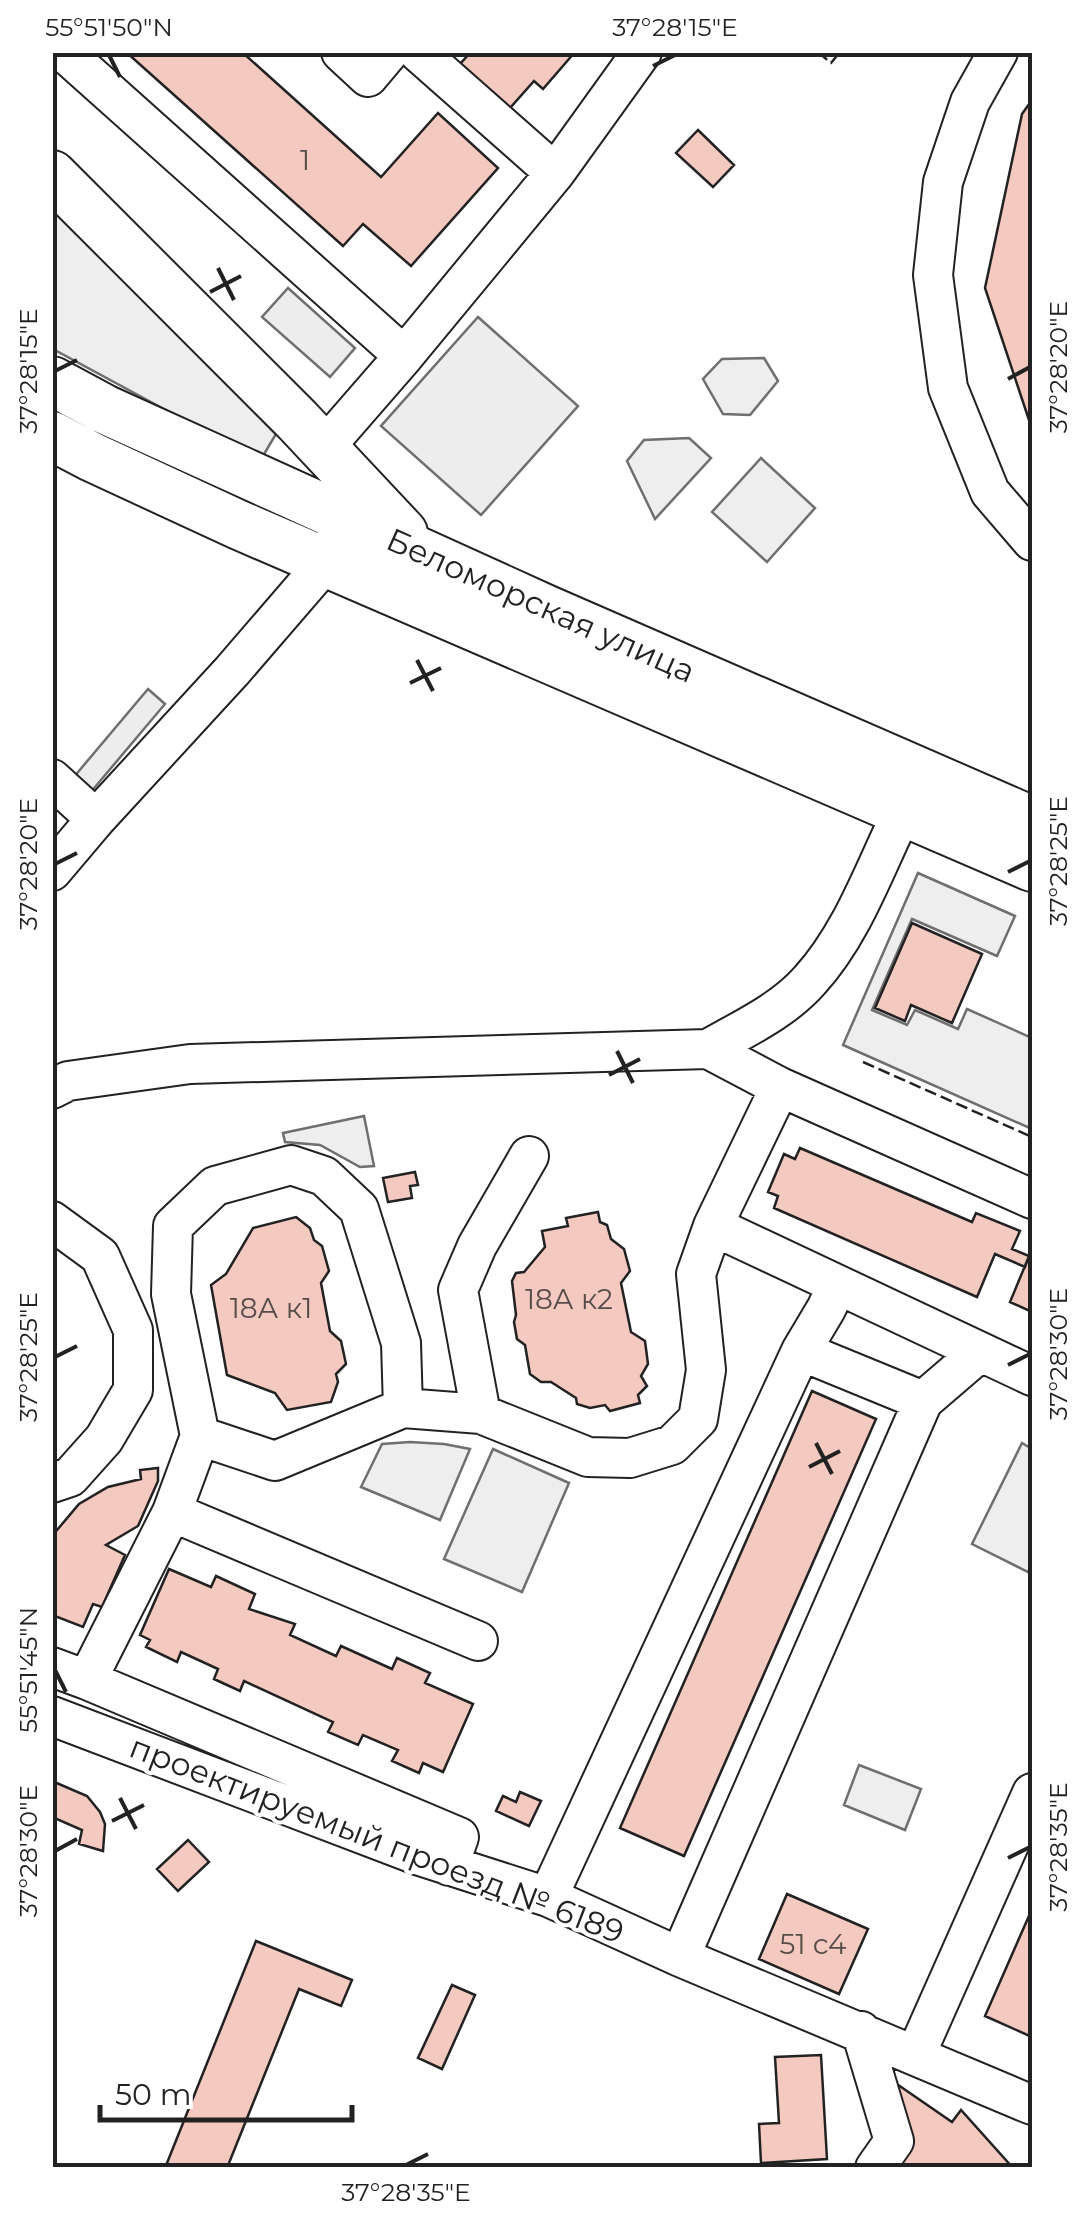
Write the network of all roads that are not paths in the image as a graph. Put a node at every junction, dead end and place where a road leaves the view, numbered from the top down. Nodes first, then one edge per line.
1 (64, 52) edge
2 (341, 52) edge
3 (389, 52) edge
4 (418, 52) edge
5 (642, 52) edge
6 (998, 52) edge
7 (555, 174) junction
8 (52, 175) edge
9 (404, 356) junction
10 (52, 380) edge
11 (52, 436) edge
12 (324, 448) junction
13 (345, 517) junction
14 (1032, 540) edge
15 (431, 557) junction
16 (326, 562) junction
17 (52, 779) edge
18 (903, 811) junction
19 (96, 819) junction
20 (1032, 821) edge
21 (1032, 866) edge
22 (52, 870) edge
23 (708, 1049) junction
24 (780, 1088) junction
25 (52, 1089) edge
26 (528, 1156) dead end
27 (1032, 1199) edge
28 (52, 1222) edge
29 (714, 1226) junction
30 (836, 1286) junction
31 (801, 1351) junction
32 (980, 1352) junction
33 (1032, 1376) edge
34 (923, 1401) junction
35 (404, 1408) junction
36 (481, 1414) junction
37 (200, 1436) junction
38 (52, 1482) edge
39 (172, 1512) junction
40 (478, 1642) dead end
41 (70, 1673) edge
42 (52, 1716) edge
43 (1032, 1793) edge
44 (449, 1866) junction
45 (548, 1898) junction
46 (680, 1957) junction
47 (861, 2032) junction
48 (916, 2054) junction
49 (1032, 2105) edge
50 (875, 2168) edge

1 - 9 street
2 - 3 street
4 - 7 street
5 - 7 street
6 - 14 street
7 - 9 street
8 - 12 main road
9 - 12 street
10 - 13 main road, Беломорская улица
11 - 16 main road, Беломорская улица
12 - 15 main road
13 - 15 main road, Беломорская улица
13 - 16 street
15 - 20 main road, Беломорская улица
16 - 18 main road, Беломорская улица
16 - 19 street
17 - 19 street
18 - 21 main road, Беломорская улица
18 - 23 street
19 - 22 street
23 - 24 street
23 - 25 street
24 - 27 street
24 - 29 street
26 - 36 street
28 - 38 street
29 - 30 street
29 - 36 street
30 - 31 street
30 - 32 street
31 - 34 street
31 - 45 street
32 - 33 street
32 - 34 street
34 - 46 street
35 - 36 street
35 - 37 street
35 - 37 street
37 - 39 street
39 - 40 street
39 - 41 street
41 - 44 street
42 - 44 street, проектируемый проезд № 6189
43 - 48 street
44 - 45 street, проектируемый проезд № 6189
45 - 46 street, проектируемый проезд № 6189
46 - 47 street, проектируемый проезд № 6189
47 - 48 street, проектируемый проезд № 6189
47 - 50 street
48 - 49 street, проектируемый проезд № 6189

